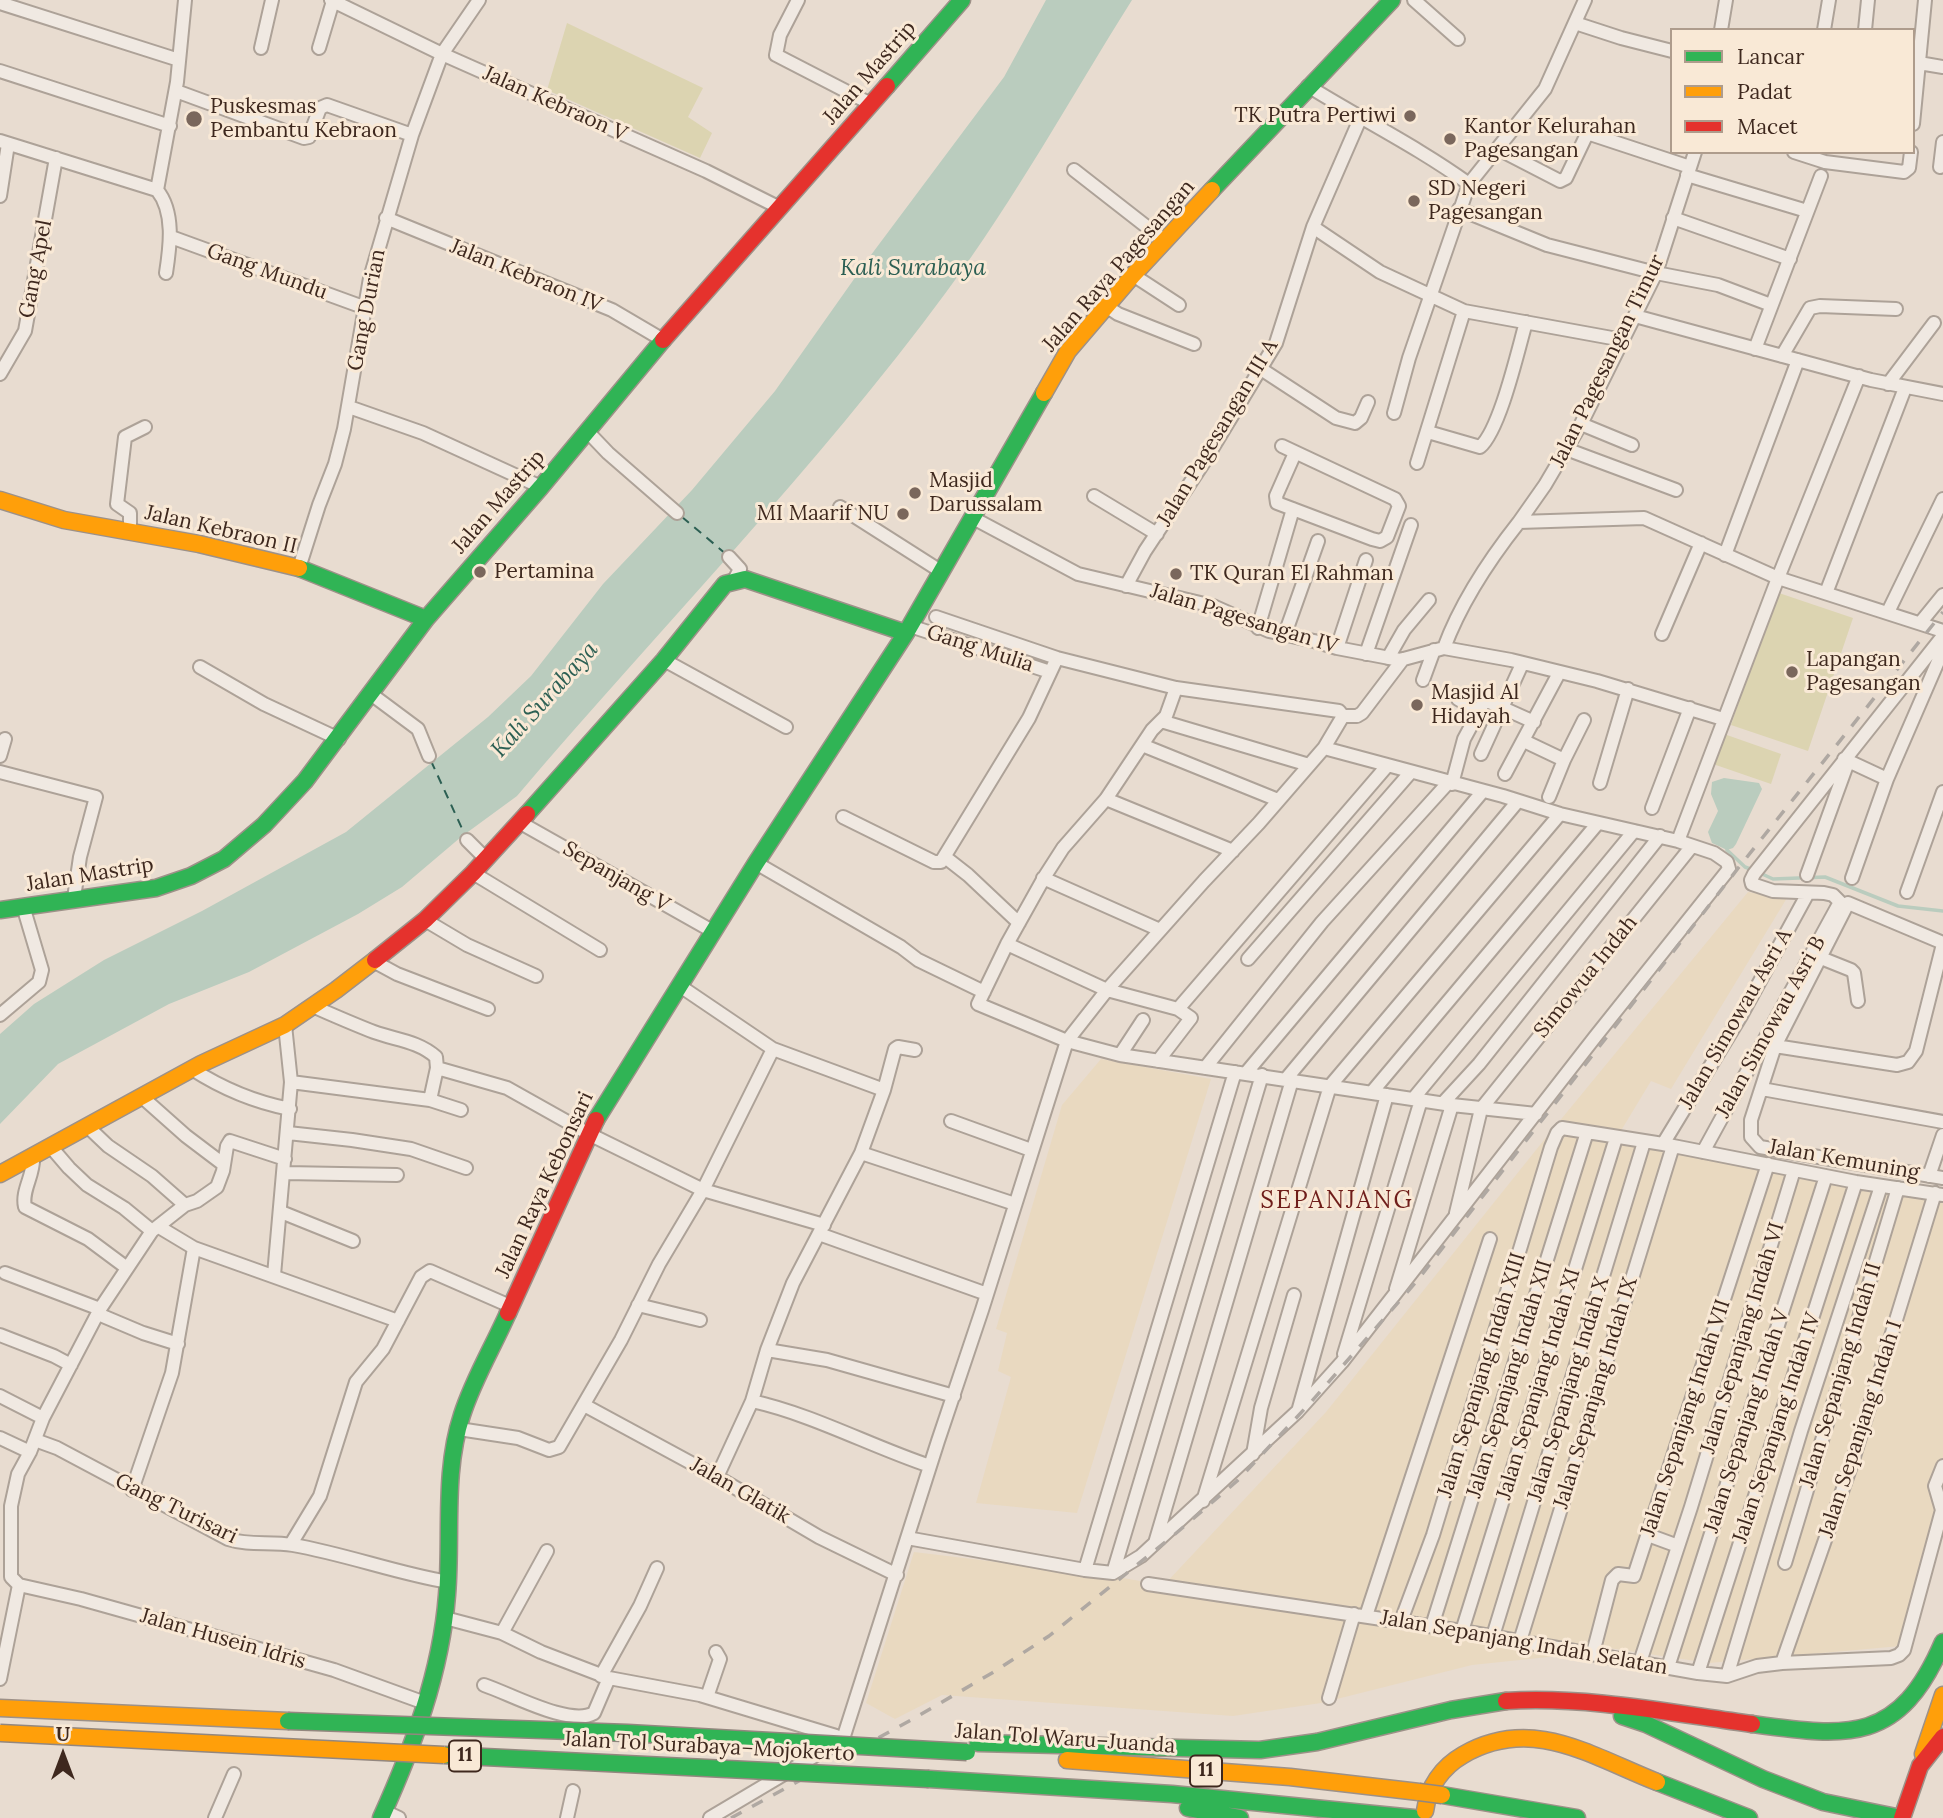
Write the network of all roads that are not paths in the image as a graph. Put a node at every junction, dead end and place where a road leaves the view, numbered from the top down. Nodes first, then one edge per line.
1 (185, 0) edge
2 (271, 0) edge
3 (479, 0) edge
4 (798, 0) edge
5 (962, 0) edge
6 (1392, 0) edge
7 (1414, 0) edge
8 (1585, 0) edge
9 (1726, 0) edge
10 (1829, 0) edge
11 (1868, 0) edge
12 (1925, 0) edge
13 (332, 1) edge
14 (0, 3) edge
15 (1576, 23) junction
16 (1721, 28) edge
17 (1824, 28) edge
18 (1865, 28) edge
19 (1458, 38) dead end
20 (261, 48) dead end
21 (319, 48) dead end
22 (1670, 50) edge
23 (442, 54) junction
24 (179, 60) junction
25 (1919, 62) junction
26 (1943, 67) edge
27 (0, 71) edge
28 (1308, 86) junction
29 (176, 91) junction
30 (1915, 103) edge
31 (871, 104) junction
32 (1360, 119) junction
33 (170, 126) junction
34 (412, 135) junction
35 (1943, 142) edge
36 (4, 143) edge
37 (1497, 149) junction
38 (1694, 154) edge
39 (1803, 154) edge
40 (1853, 154) edge
41 (1911, 154) edge
42 (56, 158) junction
43 (1852, 167) junction
44 (1940, 167) dead end
45 (1074, 170) dead end
46 (1688, 171) junction
47 (1821, 176) dead end
48 (1469, 184) junction
49 (158, 190) junction
50 (0, 196) edge
51 (780, 208) junction
52 (1459, 209) junction
53 (1807, 211) junction
54 (386, 218) junction
55 (1674, 218) junction
56 (1313, 227) junction
57 (171, 237) junction
58 (1165, 240) junction
59 (1790, 259) junction
60 (166, 273) dead end
61 (1656, 273) junction
62 (1133, 275) junction
63 (1431, 297) junction
64 (1179, 305) dead end
65 (1772, 305) junction
66 (1106, 306) junction
67 (363, 307) junction
68 (1896, 309) dead end
69 (1464, 311) junction
70 (1635, 316) junction
71 (1526, 322) junction
72 (1934, 323) dead end
73 (663, 340) junction
74 (1623, 340) junction
75 (1194, 344) dead end
76 (1755, 349) junction
77 (1782, 356) junction
78 (1798, 360) junction
79 (1, 369) edge
80 (1261, 369) junction
81 (1859, 376) junction
82 (1888, 384) junction
83 (1905, 388) junction
84 (1943, 394) edge
85 (1368, 402) dead end
86 (349, 407) junction
87 (1394, 412) dead end
88 (1581, 424) junction
89 (145, 427) dead end
90 (587, 431) junction
91 (1428, 432) junction
92 (1632, 445) dead end
93 (1282, 446) dead end
94 (1566, 449) junction
95 (1295, 453) junction
96 (1418, 463) dead end
97 (541, 487) junction
98 (1676, 490) dead end
99 (1094, 496) dead end
100 (1943, 499) edge
101 (0, 500) edge
102 (840, 507) dead end
103 (1293, 509) junction
104 (677, 513) dead end
105 (973, 518) junction
106 (1519, 522) junction
107 (1411, 525) dead end
108 (130, 531) junction
109 (1157, 534) junction
110 (1318, 541) dead end
111 (1701, 543) junction
112 (1725, 555) junction
113 (729, 557) dead end
114 (1366, 560) dead end
115 (299, 568) junction
116 (942, 572) junction
117 (1778, 578) junction
118 (734, 580) junction
119 (1126, 586) junction
120 (1826, 593) junction
121 (1943, 595) edge
122 (1429, 600) dead end
123 (1888, 612) junction
124 (936, 617) dead end
125 (426, 619) junction
126 (1921, 622) junction
127 (1258, 628) junction
128 (908, 629) junction
129 (1943, 631) edge
130 (1285, 634) junction
131 (1662, 634) dead end
132 (1943, 636) edge
133 (1337, 648) junction
134 (1439, 649) junction
135 (1943, 650) edge
136 (1366, 654) junction
137 (1057, 658) junction
138 (1395, 659) junction
139 (664, 660) junction
140 (1522, 664) junction
141 (200, 667) dead end
142 (1050, 672) junction
143 (1559, 673) junction
144 (1423, 680) dead end
145 (1176, 688) junction
146 (1628, 689) junction
147 (371, 694) junction
148 (1458, 699) dead end
149 (1502, 707) junction
150 (1690, 708) junction
151 (1478, 711) junction
152 (1348, 716) junction
153 (1723, 719) junction
154 (1161, 720) junction
155 (1584, 720) dead end
156 (1534, 722) junction
157 (786, 727) dead end
158 (339, 738) junction
159 (5, 739) dead end
160 (1524, 741) junction
161 (1142, 745) junction
162 (1324, 748) junction
163 (1481, 754) dead end
164 (0, 755) edge
165 (429, 757) dead end
166 (1564, 760) junction
167 (1846, 761) junction
168 (1309, 765) junction
169 (1387, 766) junction
170 (0, 772) edge
171 (1410, 772) junction
172 (1506, 775) dead end
173 (1887, 779) junction
174 (1452, 781) junction
175 (1600, 783) dead end
176 (1483, 791) junction
177 (1943, 792) edge
178 (1549, 797) dead end
179 (1106, 799) junction
180 (1278, 800) junction
181 (1518, 801) junction
182 (1652, 808) dead end
183 (1560, 814) junction
184 (843, 817) dead end
185 (519, 822) junction
186 (1598, 823) junction
187 (1634, 831) junction
188 (1660, 836) junction
189 (467, 840) dead end
190 (1678, 841) junction
191 (1692, 846) junction
192 (1233, 852) junction
193 (945, 857) junction
194 (486, 859) junction
195 (756, 863) junction
196 (473, 873) junction
197 (1807, 875) dead end
198 (1043, 878) junction
199 (1852, 878) dead end
200 (1907, 892) dead end
201 (1808, 893) junction
202 (74, 898) junction
203 (1844, 903) junction
204 (23, 906) junction
205 (0, 910) edge
206 (425, 920) junction
207 (1019, 923) junction
208 (1160, 930) junction
209 (714, 932) junction
210 (1006, 944) junction
211 (1943, 944) edge
212 (600, 950) dead end
213 (1821, 958) junction
214 (1248, 959) dead end
215 (373, 961) junction
216 (536, 976) dead end
217 (680, 986) junction
218 (1107, 990) junction
219 (984, 992) junction
220 (1858, 1001) dead end
221 (312, 1006) junction
222 (488, 1009) dead end
223 (1178, 1009) junction
224 (0, 1015) edge
225 (1143, 1020) dead end
226 (285, 1025) junction
227 (1067, 1041) junction
228 (1775, 1046) junction
229 (773, 1049) junction
230 (915, 1050) dead end
231 (1120, 1055) junction
232 (1158, 1061) junction
233 (437, 1068) junction
234 (1205, 1068) junction
235 (192, 1069) junction
236 (1241, 1072) junction
237 (1262, 1075) junction
238 (1289, 1080) junction
239 (291, 1083) junction
240 (1330, 1086) junction
241 (1762, 1089) junction
242 (884, 1090) junction
243 (1372, 1092) junction
244 (1387, 1095) junction
245 (141, 1096) junction
246 (1417, 1099) junction
247 (430, 1100) junction
248 (1448, 1104) junction
249 (290, 1109) junction
250 (1481, 1109) junction
251 (461, 1110) dead end
252 (1536, 1114) junction
253 (951, 1121) dead end
254 (1943, 1122) edge
255 (87, 1126) junction
256 (1587, 1132) junction
257 (288, 1133) junction
258 (589, 1134) junction
259 (1943, 1135) edge
260 (1616, 1138) junction
261 (1644, 1142) junction
262 (1668, 1145) junction
263 (51, 1147) junction
264 (1031, 1150) junction
265 (1703, 1152) junction
266 (861, 1153) junction
267 (33, 1156) junction
268 (285, 1159) junction
269 (223, 1164) junction
270 (1769, 1164) junction
271 (466, 1168) dead end
272 (1794, 1170) junction
273 (285, 1173) junction
274 (0, 1174) edge
275 (397, 1175) dead end
276 (1929, 1175) junction
277 (1826, 1176) junction
278 (1943, 1178) edge
279 (1856, 1182) junction
280 (1881, 1186) junction
281 (1898, 1188) junction
282 (703, 1190) junction
283 (1939, 1194) edge
284 (1015, 1203) junction
285 (185, 1205) junction
286 (281, 1212) junction
287 (1454, 1220) junction
288 (156, 1229) junction
289 (822, 1229) junction
290 (1490, 1239) dead end
291 (354, 1241) dead end
292 (194, 1248) junction
293 (127, 1268) junction
294 (5, 1273) dead end
295 (274, 1275) junction
296 (987, 1294) junction
297 (1294, 1295) dead end
298 (1395, 1295) junction
299 (638, 1305) junction
300 (510, 1307) junction
301 (99, 1311) junction
302 (700, 1320) dead end
303 (398, 1321) junction
304 (0, 1335) edge
305 (178, 1344) junction
306 (767, 1350) junction
307 (1342, 1362) junction
308 (71, 1365) junction
309 (0, 1396) edge
310 (954, 1396) junction
311 (752, 1401) junction
312 (584, 1405) junction
313 (1298, 1411) junction
314 (43, 1418) junction
315 (459, 1429) junction
316 (0, 1438) edge
317 (32, 1446) junction
318 (1253, 1455) junction
319 (930, 1466) junction
320 (1943, 1466) edge
321 (717, 1477) junction
322 (132, 1490) junction
323 (1202, 1501) junction
324 (1648, 1535) junction
325 (907, 1538) junction
326 (291, 1544) junction
327 (1155, 1544) junction
328 (1678, 1546) junction
329 (547, 1551) dead end
330 (1785, 1563) dead end
331 (657, 1569) dead end
332 (1085, 1570) junction
333 (1113, 1573) junction
334 (897, 1575) junction
335 (10, 1578) edge
336 (448, 1582) junction
337 (1148, 1584) dead end
338 (1360, 1615) junction
339 (6, 1616) edge
340 (445, 1618) junction
341 (1401, 1621) junction
342 (1432, 1626) junction
343 (1462, 1630) junction
344 (502, 1633) junction
345 (1493, 1636) junction
346 (1520, 1641) junction
347 (1943, 1642) edge
348 (716, 1652) dead end
349 (1592, 1653) junction
350 (1640, 1662) junction
351 (1782, 1664) junction
352 (1668, 1667) junction
353 (1698, 1673) junction
354 (1727, 1676) junction
355 (605, 1677) junction
356 (0, 1679) edge
357 (484, 1685) dead end
358 (1943, 1695) edge
359 (707, 1697) junction
360 (1329, 1698) dead end
361 (1555, 1700) junction
362 (425, 1703) junction
363 (0, 1708) edge
364 (0, 1733) edge
365 (1943, 1737) edge
366 (757, 1739) joint
367 (843, 1739) junction
368 (972, 1748) junction
369 (234, 1774) dead end
370 (1914, 1780) junction
371 (1082, 1787) junction
372 (573, 1791) dead end
373 (388, 1816) edge
374 (215, 1818) edge
375 (567, 1818) edge
376 (710, 1818) edge
377 (1240, 1818) edge
378 (1414, 1818) edge
379 (1424, 1818) edge
380 (1577, 1818) edge
381 (1749, 1818) edge
382 (1901, 1818) edge

1 - 24 street
2 - 20 street
3 - 23 street, Gang Durian
4 - 31 street
5 - 31 main road, Jalan Mastrip
6 - 28 main road, Jalan Raya Pagesangan
7 - 19 street
8 - 15 street
9 - 16 street
10 - 17 street
11 - 18 street
12 - 25 street
13 - 21 street
13 - 23 street, Jalan Kebraon V
14 - 24 street
15 - 22 street
15 - 37 street
23 - 34 street, Gang Durian
23 - 51 street, Jalan Kebraon V
24 - 29 street
25 - 26 street
25 - 30 street
27 - 33 street
28 - 32 street
28 - 58 main road, Jalan Raya Pagesangan
29 - 33 street
29 - 34 street
31 - 51 main road, Jalan Mastrip
32 - 48 street
32 - 56 street, Jalan Pagesangan III A
33 - 49 street
34 - 54 street, Gang Durian
35 - 44 street
36 - 42 street
36 - 50 street
37 - 46 street
37 - 48 street
38 - 46 street, Jalan Pagesangan Timur
39 - 43 street
40 - 43 street
41 - 43 street
42 - 49 street
42 - 79 street, Gang Apel
45 - 58 street
46 - 53 street
46 - 55 street, Jalan Pagesangan Timur
47 - 53 street
48 - 52 street
49 - 57 street
51 - 73 main road, Jalan Mastrip
52 - 61 street
52 - 63 street
53 - 59 street
54 - 67 street, Gang Durian
54 - 73 street, Jalan Kebraon IV
55 - 59 street
55 - 61 street, Jalan Pagesangan Timur
56 - 63 street
56 - 80 street, Jalan Pagesangan III A
57 - 60 street
57 - 67 street, Gang Mundu
58 - 62 main road, Jalan Raya Pagesangan
59 - 65 street
61 - 65 street
61 - 70 street, Jalan Pagesangan Timur
62 - 64 street
62 - 66 main road, Jalan Raya Pagesangan
63 - 69 street
63 - 87 street
65 - 76 street
66 - 75 street
66 - 105 main road, Jalan Raya Pagesangan
67 - 86 street, Gang Durian
68 - 77 street
69 - 71 street
69 - 91 street
70 - 74 street, Jalan Pagesangan Timur
70 - 76 street
71 - 74 street
71 - 91 street
72 - 82 street
73 - 90 main road, Jalan Mastrip
74 - 88 street, Jalan Pagesangan Timur
76 - 77 street
77 - 78 street
78 - 81 street
78 - 112 street
80 - 85 street
80 - 109 street, Jalan Pagesangan III A
81 - 82 street
81 - 117 street
82 - 83 street
83 - 84 street
83 - 120 street
86 - 97 street
86 - 115 street, Gang Durian
88 - 92 street
88 - 94 street, Jalan Pagesangan Timur
89 - 108 street
90 - 97 main road, Jalan Mastrip
90 - 104 street
91 - 96 street
93 - 95 street
94 - 98 street
94 - 106 street, Jalan Pagesangan Timur
95 - 103 street
95 - 103 street
97 - 125 main road, Jalan Mastrip
99 - 109 street
100 - 123 street
101 - 108 main road, Jalan Kebraon II
102 - 116 street
103 - 127 street
105 - 116 main road, Jalan Raya Pagesangan
105 - 119 street, Jalan Pagesangan IV
106 - 111 street
106 - 134 street
107 - 136 street
108 - 115 main road, Jalan Kebraon II
109 - 119 street, Jalan Pagesangan III A
110 - 130 street
111 - 112 street
111 - 131 street
112 - 117 street
113 - 118 street
114 - 133 street
115 - 125 main road, Jalan Kebraon II
116 - 128 main road, Jalan Raya Pagesangan
117 - 120 street
117 - 153 street
118 - 128 main road
118 - 139 main road
119 - 127 street, Jalan Pagesangan IV
120 - 123 street
121 - 126 street
122 - 138 street
123 - 126 street
124 - 137 street
125 - 147 main road, Jalan Mastrip
126 - 129 street
127 - 130 street, Jalan Pagesangan IV
128 - 142 street, Gang Mulia
128 - 195 main road, Jalan Raya Kebonsari
130 - 133 street, Jalan Pagesangan IV
132 - 167 street
133 - 136 street, Jalan Pagesangan IV
134 - 138 street, Jalan Pagesangan IV
134 - 140 street, Jalan Pagesangan IV
134 - 144 street
135 - 173 street
136 - 138 street, Jalan Pagesangan IV
137 - 142 street
137 - 145 street
138 - 152 street
139 - 157 street
139 - 185 main road
140 - 143 street, Jalan Pagesangan IV
140 - 149 street
141 - 158 street
142 - 193 street
143 - 146 street, Jalan Pagesangan IV
143 - 156 street
145 - 152 street
145 - 154 street
146 - 150 street, Jalan Pagesangan IV
146 - 175 street
147 - 158 main road, Jalan Mastrip
147 - 165 street
148 - 151 street
149 - 151 street
149 - 156 street
149 - 163 street
150 - 153 street, Jalan Pagesangan IV
150 - 182 street
151 - 174 street
152 - 162 street
153 - 190 street
154 - 161 street
154 - 168 street
155 - 166 street
156 - 160 street
158 - 202 main road, Jalan Mastrip
159 - 164 street
160 - 166 street
160 - 172 street
161 - 179 street
161 - 180 street
162 - 168 street
162 - 169 street
166 - 178 street
167 - 173 street
167 - 197 street
167 - 201 street
168 - 180 street
169 - 171 street
169 - 223 street
170 - 202 street
171 - 174 street
171 - 214 street
173 - 199 street
174 - 176 street
174 - 234 street
176 - 181 street
176 - 236 street
177 - 200 street
179 - 192 street
179 - 198 street
180 - 192 street
181 - 183 street
181 - 238 street
183 - 186 street
183 - 240 street
184 - 193 street
185 - 194 main road
185 - 209 street, Sepanjang V
186 - 187 street
186 - 243 street
187 - 188 street
187 - 246 street
188 - 190 street
188 - 248 street
189 - 194 street
190 - 191 street
191 - 250 street, Simowua Indah
191 - 252 street
192 - 208 street
193 - 207 street
194 - 196 main road
195 - 209 main road, Jalan Raya Kebonsari
195 - 219 street
196 - 206 main road
196 - 212 street
198 - 207 street
198 - 208 street
201 - 203 street
201 - 262 street, Jalan Simowau Asri A
202 - 204 main road, Jalan Mastrip
203 - 211 street
203 - 213 street, Jalan Kemuning
203 - 265 street, Jalan Simowau Asri B
204 - 205 main road, Jalan Mastrip
204 - 224 street
206 - 215 main road
206 - 216 street
207 - 210 street
208 - 218 street
209 - 217 main road, Jalan Raya Kebonsari
210 - 218 street
210 - 219 street
211 - 228 street
213 - 220 street
213 - 228 street, Jalan Kemuning
215 - 221 main road
215 - 222 street
217 - 229 street
217 - 258 main road, Jalan Raya Kebonsari
218 - 223 street
218 - 227 street
219 - 227 street
221 - 226 main road
221 - 233 street
223 - 232 street
225 - 231 street
226 - 235 main road
226 - 239 street
227 - 231 street
227 - 264 street
228 - 241 street, Jalan Kemuning
229 - 242 street
229 - 282 street
230 - 242 street
231 - 232 street
232 - 234 street
233 - 247 street
233 - 258 street
234 - 236 street
235 - 245 main road
235 - 249 street
236 - 237 street
236 - 332 street
237 - 238 street
237 - 333 street
238 - 240 street
238 - 327 street
239 - 247 street
239 - 249 street
240 - 243 street
240 - 323 street
241 - 254 street
241 - 276 street, Jalan Kemuning
242 - 266 street
243 - 244 street
244 - 246 street
244 - 313 street
245 - 255 main road
245 - 269 street
246 - 248 street
246 - 307 street
247 - 251 street
248 - 250 street
248 - 298 street
249 - 257 street
250 - 252 street
250 - 287 street
252 - 287 street
253 - 264 street
255 - 263 main road
255 - 285 street
256 - 260 street
256 - 341 street, Jalan Sepanjang Indah XIII
256 - 342 street, Jalan Sepanjang Indah XII
257 - 268 street
257 - 271 street
258 - 282 street
258 - 300 main road, Jalan Raya Kebonsari
259 - 276 street
260 - 261 street
260 - 343 street, Jalan Sepanjang Indah XI
261 - 262 street
261 - 345 street, Jalan Sepanjang Indah X
262 - 265 street
262 - 346 street, Jalan Sepanjang Indah IX
263 - 267 main road
263 - 288 street
264 - 284 street
265 - 270 street
266 - 284 street
266 - 289 street
267 - 274 main road
267 - 293 street
268 - 269 street
268 - 273 street
269 - 285 street
270 - 272 street
270 - 324 street, Jalan Sepanjang Indah VII
272 - 277 street
272 - 328 street, Jalan Sepanjang Indah VI
273 - 275 street
273 - 286 street
276 - 278 street, Jalan Kemuning
277 - 279 street
277 - 352 street, Jalan Sepanjang Indah V
279 - 280 street
279 - 353 street, Jalan Sepanjang Indah IV
280 - 281 street
280 - 354 street
281 - 283 street
281 - 330 street, Jalan Sepanjang Indah II
282 - 289 street
282 - 299 street
283 - 351 street, Jalan Sepanjang Indah I
284 - 296 street
285 - 288 street
286 - 291 street
286 - 295 street
287 - 298 street
288 - 292 street
288 - 293 street
289 - 296 street
289 - 306 street
290 - 338 street
292 - 295 street
292 - 305 street
293 - 301 street
294 - 301 street
295 - 303 street
296 - 310 street
297 - 318 street
298 - 307 street
299 - 302 street
299 - 312 street
300 - 303 street
300 - 315 main road, Jalan Raya Kebonsari
301 - 305 street
301 - 308 street
303 - 326 street
304 - 308 street
305 - 322 street
306 - 310 street
306 - 311 street
307 - 313 street
308 - 314 street
309 - 314 street
310 - 319 street
311 - 319 street
311 - 321 street
312 - 315 street
312 - 321 street, Jalan Glatik
313 - 318 street
314 - 317 street
315 - 336 main road, Jalan Raya Kebonsari
316 - 317 street, Gang Turisari
317 - 322 street, Gang Turisari
317 - 335 street
318 - 323 street
319 - 325 street
320 - 351 street, Jalan Sepanjang Indah Selatan
321 - 334 street, Jalan Glatik
322 - 326 street, Gang Turisari
323 - 327 street
324 - 328 street
324 - 349 street, Jalan Sepanjang Indah VII
325 - 332 street
325 - 334 street
326 - 336 street, Gang Turisari
327 - 333 street
328 - 350 street, Jalan Sepanjang Indah VI
329 - 344 street
331 - 355 street
332 - 333 street
334 - 367 street
335 - 339 street
335 - 362 street, Jalan Husein Idris
336 - 340 main road, Jalan Raya Kebonsari
337 - 338 street, Jalan Sepanjang Indah Selatan
338 - 341 street, Jalan Sepanjang Indah Selatan
338 - 360 street
339 - 356 street
340 - 344 street
340 - 362 main road, Jalan Raya Kebonsari
341 - 342 street, Jalan Sepanjang Indah Selatan
342 - 343 street, Jalan Sepanjang Indah Selatan
343 - 345 street, Jalan Sepanjang Indah Selatan
344 - 355 street
345 - 346 street, Jalan Sepanjang Indah Selatan
346 - 349 street, Jalan Sepanjang Indah Selatan
347 - 361 main road
348 - 359 street
349 - 350 street, Jalan Sepanjang Indah Selatan
350 - 352 street, Jalan Sepanjang Indah Selatan
351 - 354 street, Jalan Sepanjang Indah Selatan
352 - 353 street, Jalan Sepanjang Indah Selatan
353 - 354 street, Jalan Sepanjang Indah Selatan
355 - 357 street
355 - 359 street
358 - 370 main road
359 - 367 street
361 - 368 main road
361 - 382 main road
362 - 373 main road, Jalan Raya Kebonsari
363 - 366 main road, Jalan Tol Surabaya–Mojokerto / 11, bridge
364 - 371 main road, Jalan Tol Surabaya–Mojokerto / 11, bridge
365 - 370 main road
366 - 368 main road, Jalan Tol Waru–Juanda / 11, bridge
367 - 376 street
368 - 380 main road, Jalan Tol Waru–Juanda / 11, bridge
369 - 374 street
370 - 382 main road
371 - 377 main road
371 - 378 main road, Jalan Tol Surabaya–Mojokerto / 11
372 - 375 street
379 - 381 main road

